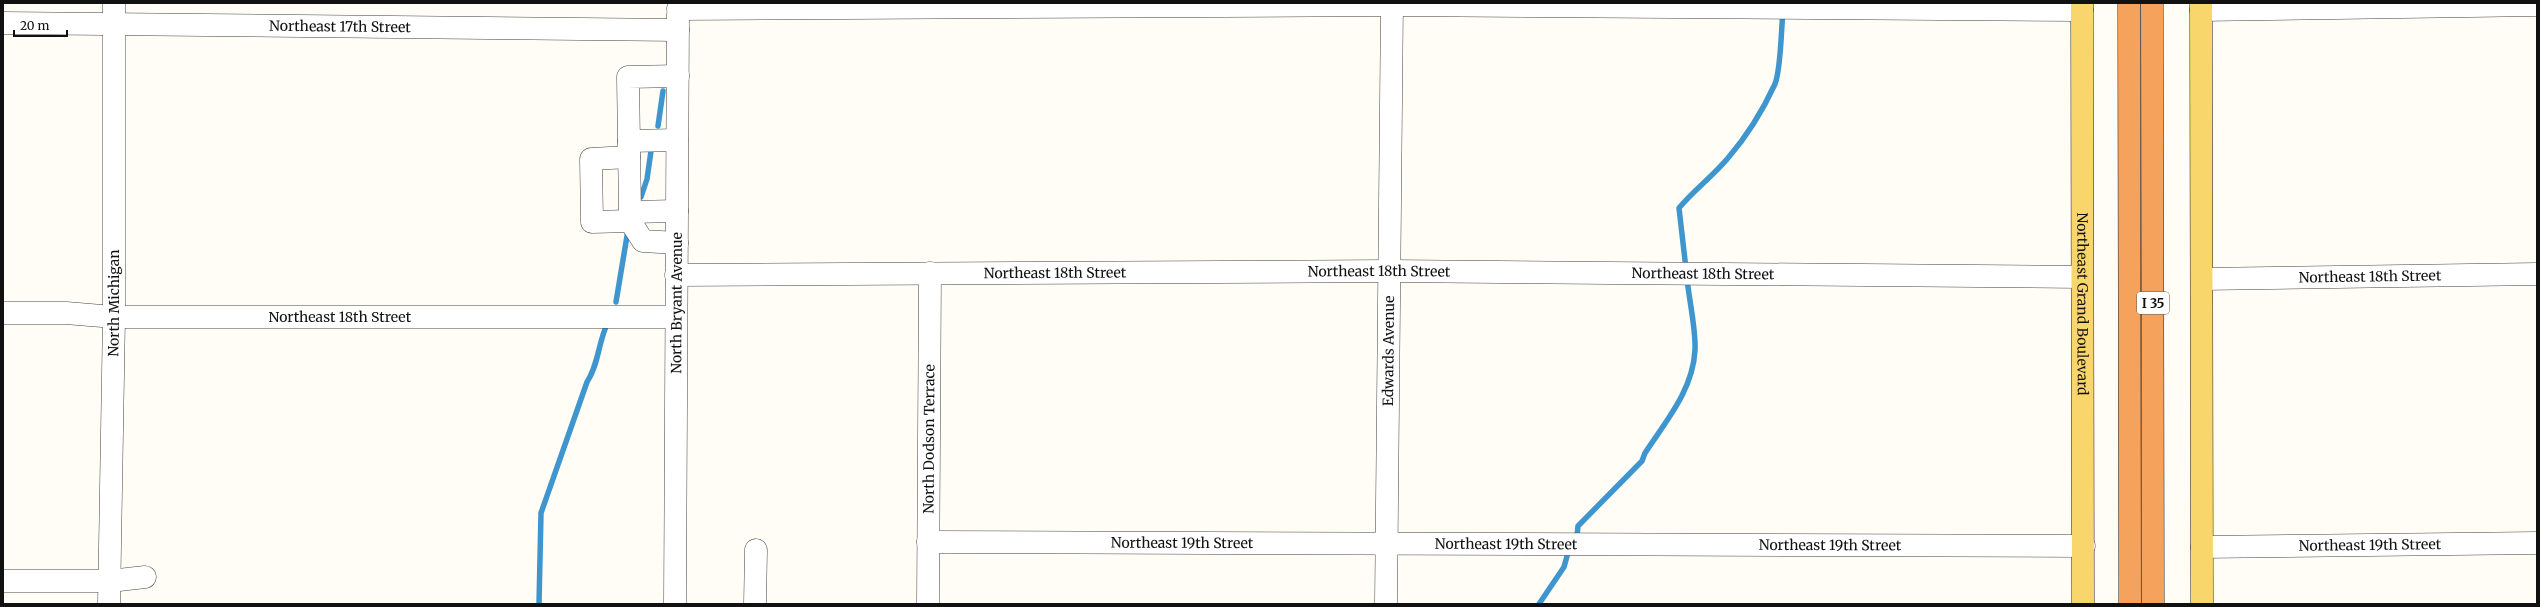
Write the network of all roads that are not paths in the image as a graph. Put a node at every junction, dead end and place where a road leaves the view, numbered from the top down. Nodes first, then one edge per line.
1 (114, 3) edge
2 (2129, 3) edge
3 (2152, 3) edge
4 (1392, 4) edge
5 (2537, 5) edge
6 (745, 6) edge
7 (2201, 6) edge
8 (2082, 7) edge
9 (678, 14) edge
10 (3, 23) edge
11 (114, 25) junction
12 (678, 76) junction
13 (677, 140) junction
14 (629, 149) junction
15 (677, 211) junction
16 (630, 217) junction
17 (677, 243) junction
18 (1390, 271) junction
19 (930, 273) junction
20 (2537, 274) edge
21 (676, 275) junction
22 (2082, 278) junction
23 (2202, 279) junction
24 (3, 313) edge
25 (114, 317) junction
26 (676, 317) junction
27 (928, 542) junction
28 (1386, 542) junction
29 (2537, 543) edge
30 (2084, 546) junction
31 (2202, 547) junction
32 (756, 550) dead end
33 (145, 577) dead end
34 (3, 581) edge
35 (110, 581) junction
36 (109, 604) edge
37 (674, 604) edge
38 (755, 604) edge
39 (928, 604) edge
40 (1386, 604) edge
41 (2084, 604) edge
42 (2130, 604) edge
43 (2153, 604) edge
44 (2202, 604) edge

1 - 11 street, North Michigan
2 - 42 highway, I 35
3 - 43 highway, I 35
4 - 6 street, Northeast 17th Street
4 - 8 street, Northeast 17th Street
4 - 18 street, Edwards Avenue
5 - 7 street
6 - 9 street, Northeast 17th Street
7 - 23 main road
8 - 22 main road, Northeast Grand Boulevard
9 - 11 street, Northeast 17th Street
9 - 12 street, North Bryant Avenue
10 - 11 street, Northeast 17th Street
11 - 25 street, North Michigan
12 - 13 street, North Bryant Avenue
12 - 14 street
13 - 14 street
13 - 15 street, North Bryant Avenue
14 - 16 street
14 - 16 street
15 - 16 street
15 - 17 street, North Bryant Avenue
16 - 17 street
17 - 21 street, North Bryant Avenue
18 - 19 street, Northeast 18th Street
18 - 22 street, Northeast 18th Street
18 - 28 street, Edwards Avenue
19 - 21 street, Northeast 18th Street
19 - 27 street, North Dodson Terrace
20 - 23 street, Northeast 18th Street
21 - 26 street, North Bryant Avenue
22 - 30 main road, Northeast Grand Boulevard
23 - 31 main road
24 - 25 street, Northeast 18th Street
25 - 26 street, Northeast 18th Street
25 - 35 street, North Michigan
26 - 37 street, North Bryant Avenue
27 - 28 street, Northeast 19th Street
27 - 39 street, North Dodson Terrace
28 - 30 street, Northeast 19th Street
28 - 40 street, Edwards Avenue
29 - 31 street, Northeast 19th Street
30 - 41 main road, Northeast Grand Boulevard
31 - 44 main road
32 - 38 street
33 - 35 street
34 - 35 street
35 - 36 street, North Michigan

